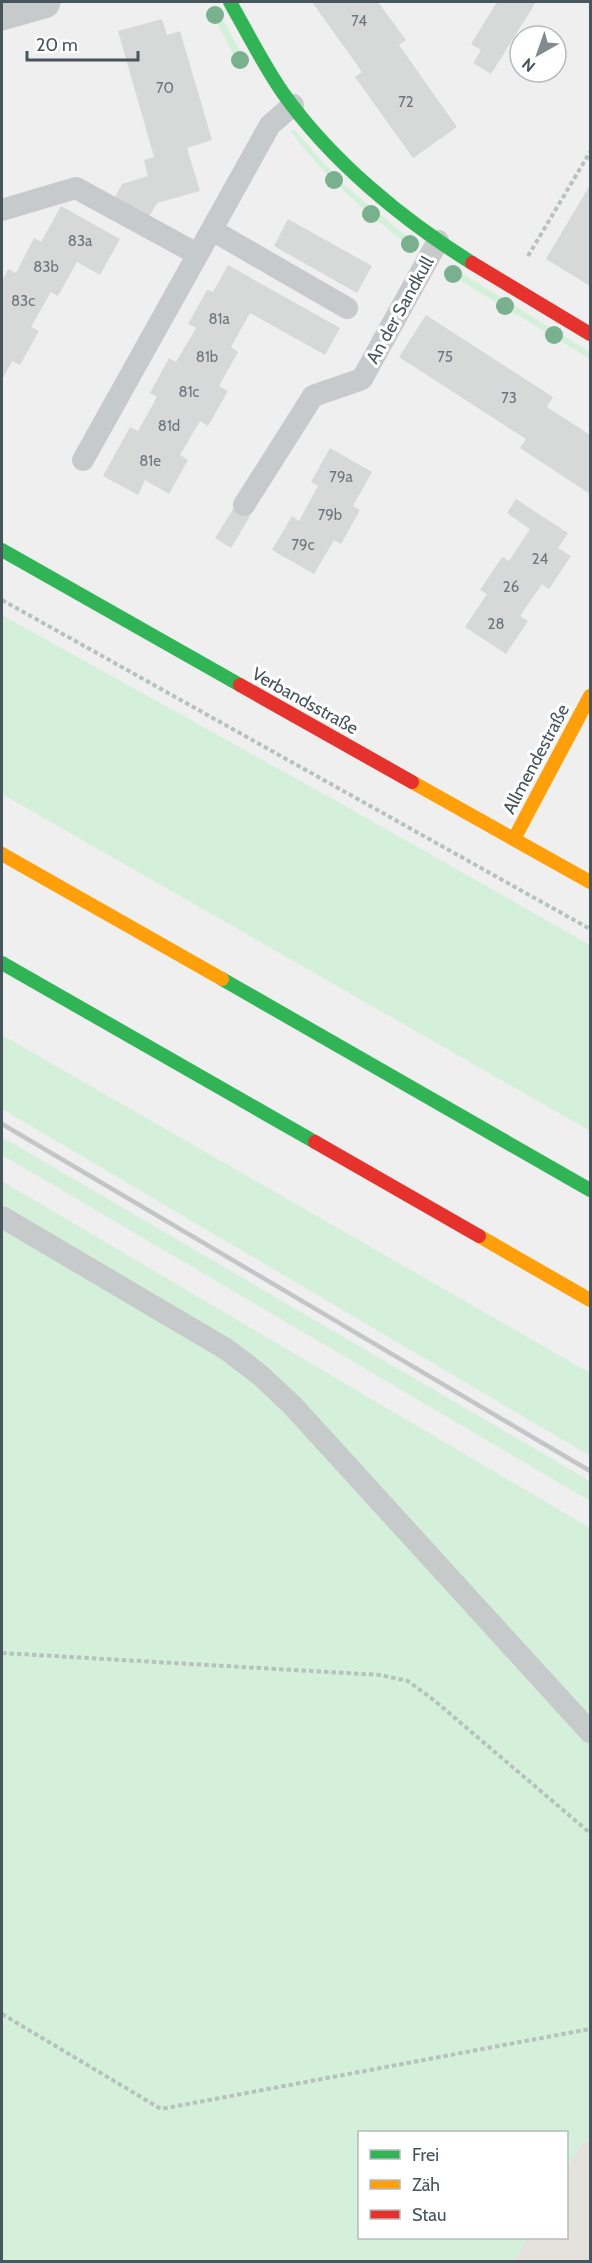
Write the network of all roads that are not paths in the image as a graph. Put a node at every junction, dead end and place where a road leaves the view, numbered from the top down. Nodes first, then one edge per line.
1 (44, 2) edge
2 (230, 2) edge
3 (2, 14) edge
4 (293, 105) junction
5 (2, 210) edge
6 (212, 230) junction
7 (438, 241) junction
8 (197, 255) junction
9 (347, 308) dead end
10 (591, 334) edge
11 (83, 460) dead end
12 (244, 505) dead end
13 (2, 550) edge
14 (591, 696) edge
15 (514, 839) junction
16 (2, 854) edge
17 (591, 882) edge
18 (2, 963) edge
19 (591, 1190) edge
20 (2, 1217) edge
21 (591, 1300) edge
22 (591, 1732) edge

1 - 3 street
2 - 4 main road, An der Sandkull
4 - 6 lane
4 - 7 main road, An der Sandkull
5 - 8 lane
6 - 8 lane
6 - 9 lane
7 - 10 main road, An der Sandkull
7 - 12 lane, An der Sandkull
8 - 11 lane
13 - 15 main road, Verbandsstraße
14 - 15 main road, Allmendestraße
15 - 17 main road, Verbandsstraße
16 - 19 main road
18 - 21 main road
20 - 22 lane

